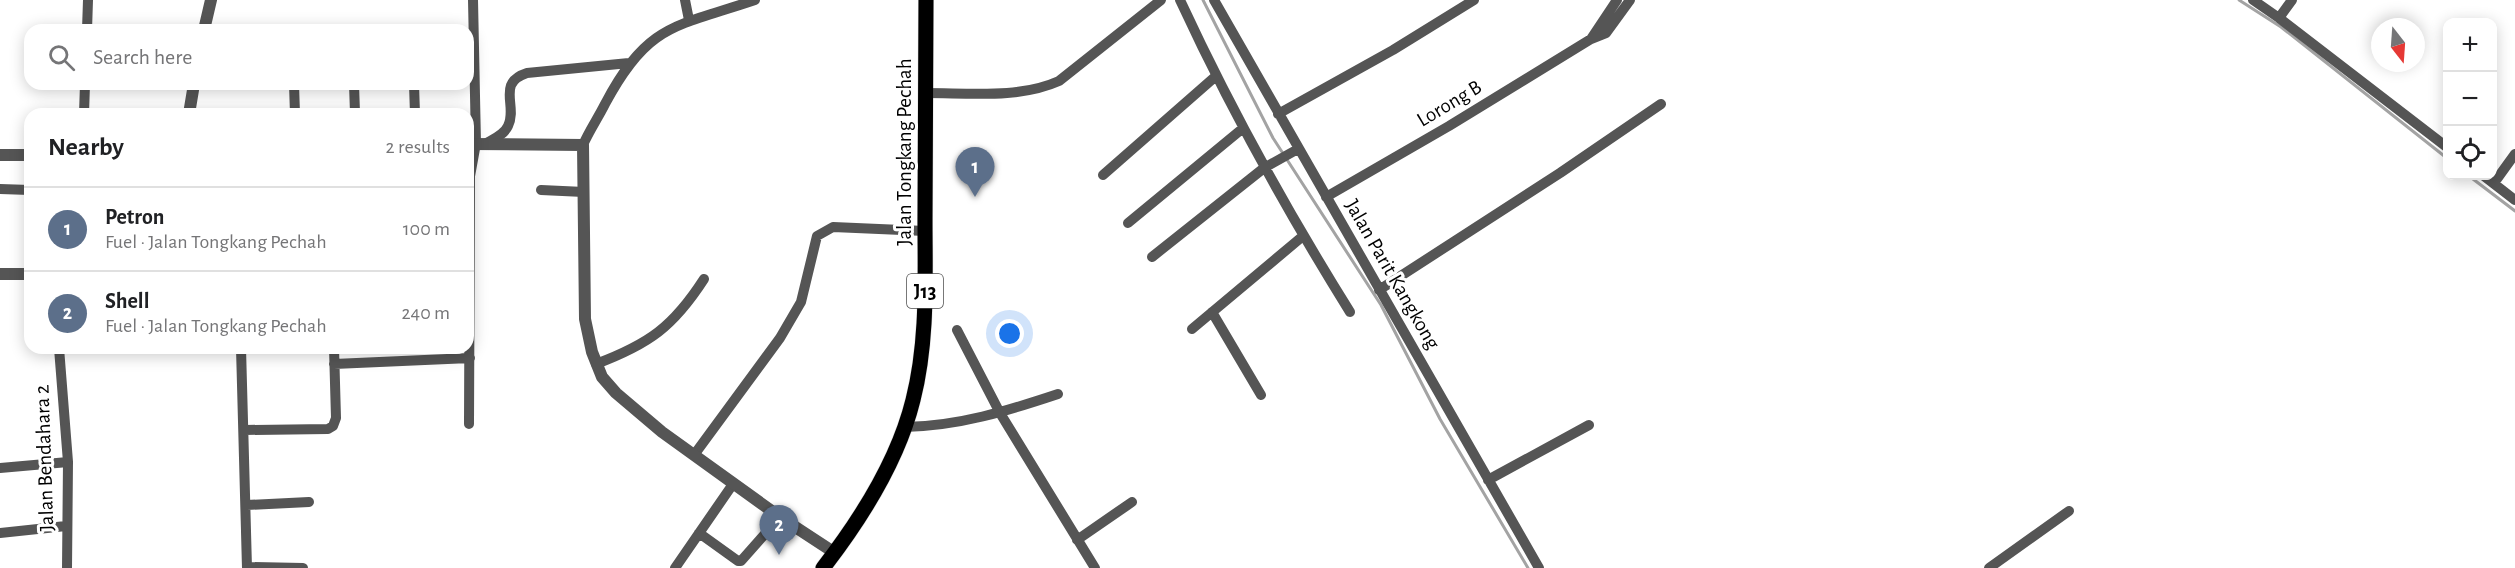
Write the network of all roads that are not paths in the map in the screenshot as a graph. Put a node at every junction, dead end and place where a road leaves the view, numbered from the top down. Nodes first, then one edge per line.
1 (88, 0) edge
2 (211, 0) edge
3 (473, 0) edge
4 (685, 0) edge
5 (755, 0) edge
6 (926, 0) edge
7 (1161, 0) edge
8 (1180, 0) edge
9 (1214, 0) edge
10 (1474, 0) edge
11 (2253, 0) edge
12 (2292, 0) edge
13 (1622, 3) edge
14 (2279, 18) junction
15 (689, 20) junction
16 (87, 24) edge
17 (205, 24) edge
18 (472, 24) edge
19 (629, 63) junction
20 (1216, 76) junction
21 (85, 90) edge
22 (193, 90) edge
23 (294, 90) edge
24 (354, 90) edge
25 (414, 90) edge
26 (473, 90) edge
27 (926, 93) junction
28 (1661, 104) dead end
29 (84, 108) edge
30 (190, 108) edge
31 (295, 108) edge
32 (355, 108) edge
33 (415, 108) edge
34 (1278, 114) junction
35 (1242, 129) junction
36 (476, 144) edge
37 (2443, 144) edge
38 (583, 146) junction
39 (1294, 151) junction
40 (2515, 154) edge
41 (0, 155) edge
42 (24, 155) edge
43 (1264, 168) junction
44 (1103, 175) dead end
45 (2490, 180) edge
46 (2494, 183) junction
47 (0, 189) edge
48 (24, 190) edge
49 (541, 190) dead end
50 (584, 192) junction
51 (1326, 197) junction
52 (2515, 200) edge
53 (1128, 223) dead end
54 (925, 231) junction
55 (1303, 236) junction
56 (1152, 257) dead end
57 (0, 274) edge
58 (24, 274) edge
59 (704, 279) dead end
60 (1379, 290) junction
61 (1212, 312) junction
62 (1350, 312) dead end
63 (1192, 328) dead end
64 (957, 330) dead end
65 (59, 354) edge
66 (241, 354) edge
67 (333, 354) edge
68 (470, 354) edge
69 (470, 358) junction
70 (334, 364) junction
71 (596, 364) junction
72 (1058, 394) dead end
73 (1261, 395) dead end
74 (1000, 413) junction
75 (470, 424) dead end
76 (1589, 425) dead end
77 (905, 427) junction
78 (245, 430) junction
79 (694, 455) junction
80 (68, 462) junction
81 (0, 468) edge
82 (1488, 480) junction
83 (733, 484) junction
84 (309, 502) dead end
85 (1132, 502) dead end
86 (247, 505) junction
87 (2069, 511) dead end
88 (780, 518) junction
89 (66, 526) junction
90 (0, 533) edge
91 (699, 533) junction
92 (1077, 540) junction
93 (835, 553) junction
94 (247, 567) edge
95 (66, 568) edge
96 (303, 568) edge
97 (675, 568) edge
98 (823, 568) edge
99 (1095, 568) edge
100 (1539, 568) edge
101 (1989, 568) edge

1 - 16 street
2 - 17 street
3 - 18 street
4 - 15 street
5 - 15 street
6 - 27 main road, Jalan Tongkang Pechah / J13
7 - 27 street
8 - 20 street
9 - 34 street, Jalan Parit Kangkong
10 - 34 street
11 - 14 street
12 - 14 street
13 - 51 street, Lorong B
14 - 37 street
15 - 19 street
19 - 36 street
19 - 38 street
20 - 35 street
20 - 44 street
21 - 29 street
22 - 30 street
23 - 31 street
24 - 32 street
25 - 33 street
26 - 36 street
27 - 54 main road, Jalan Tongkang Pechah / J13
28 - 60 street
34 - 39 street, Jalan Parit Kangkong
35 - 43 street
35 - 53 street
36 - 38 street
38 - 50 street
39 - 43 street
39 - 51 street, Jalan Parit Kangkong
40 - 46 street
41 - 42 street
43 - 55 street
43 - 56 street
45 - 46 street
46 - 52 street
47 - 48 street
49 - 50 street
50 - 71 street
51 - 60 street, Jalan Parit Kangkong
54 - 77 main road, Jalan Tongkang Pechah / J13
54 - 79 street
55 - 61 street
55 - 62 street
57 - 58 street
59 - 71 street
60 - 82 street, Jalan Parit Kangkong
61 - 63 street
61 - 73 street
64 - 74 street
65 - 80 street, Jalan Bendahara 2
66 - 78 street
67 - 70 street
68 - 69 street
69 - 70 street
69 - 75 street
70 - 78 street
71 - 79 street
72 - 74 street
74 - 77 street
74 - 92 street
76 - 82 street
77 - 93 main road, Jalan Tongkang Pechah / J13
78 - 86 street
79 - 83 street
80 - 81 street
80 - 89 street, Jalan Bendahara 2
82 - 100 street, Jalan Parit Kangkong
83 - 88 street
83 - 91 street
84 - 86 street
85 - 92 street
86 - 94 street
87 - 101 street
88 - 91 street
88 - 93 street
89 - 90 street
89 - 95 street, Jalan Bendahara 2
91 - 97 street
92 - 99 street
93 - 98 main road, Jalan Tongkang Pechah / J13
94 - 96 street

